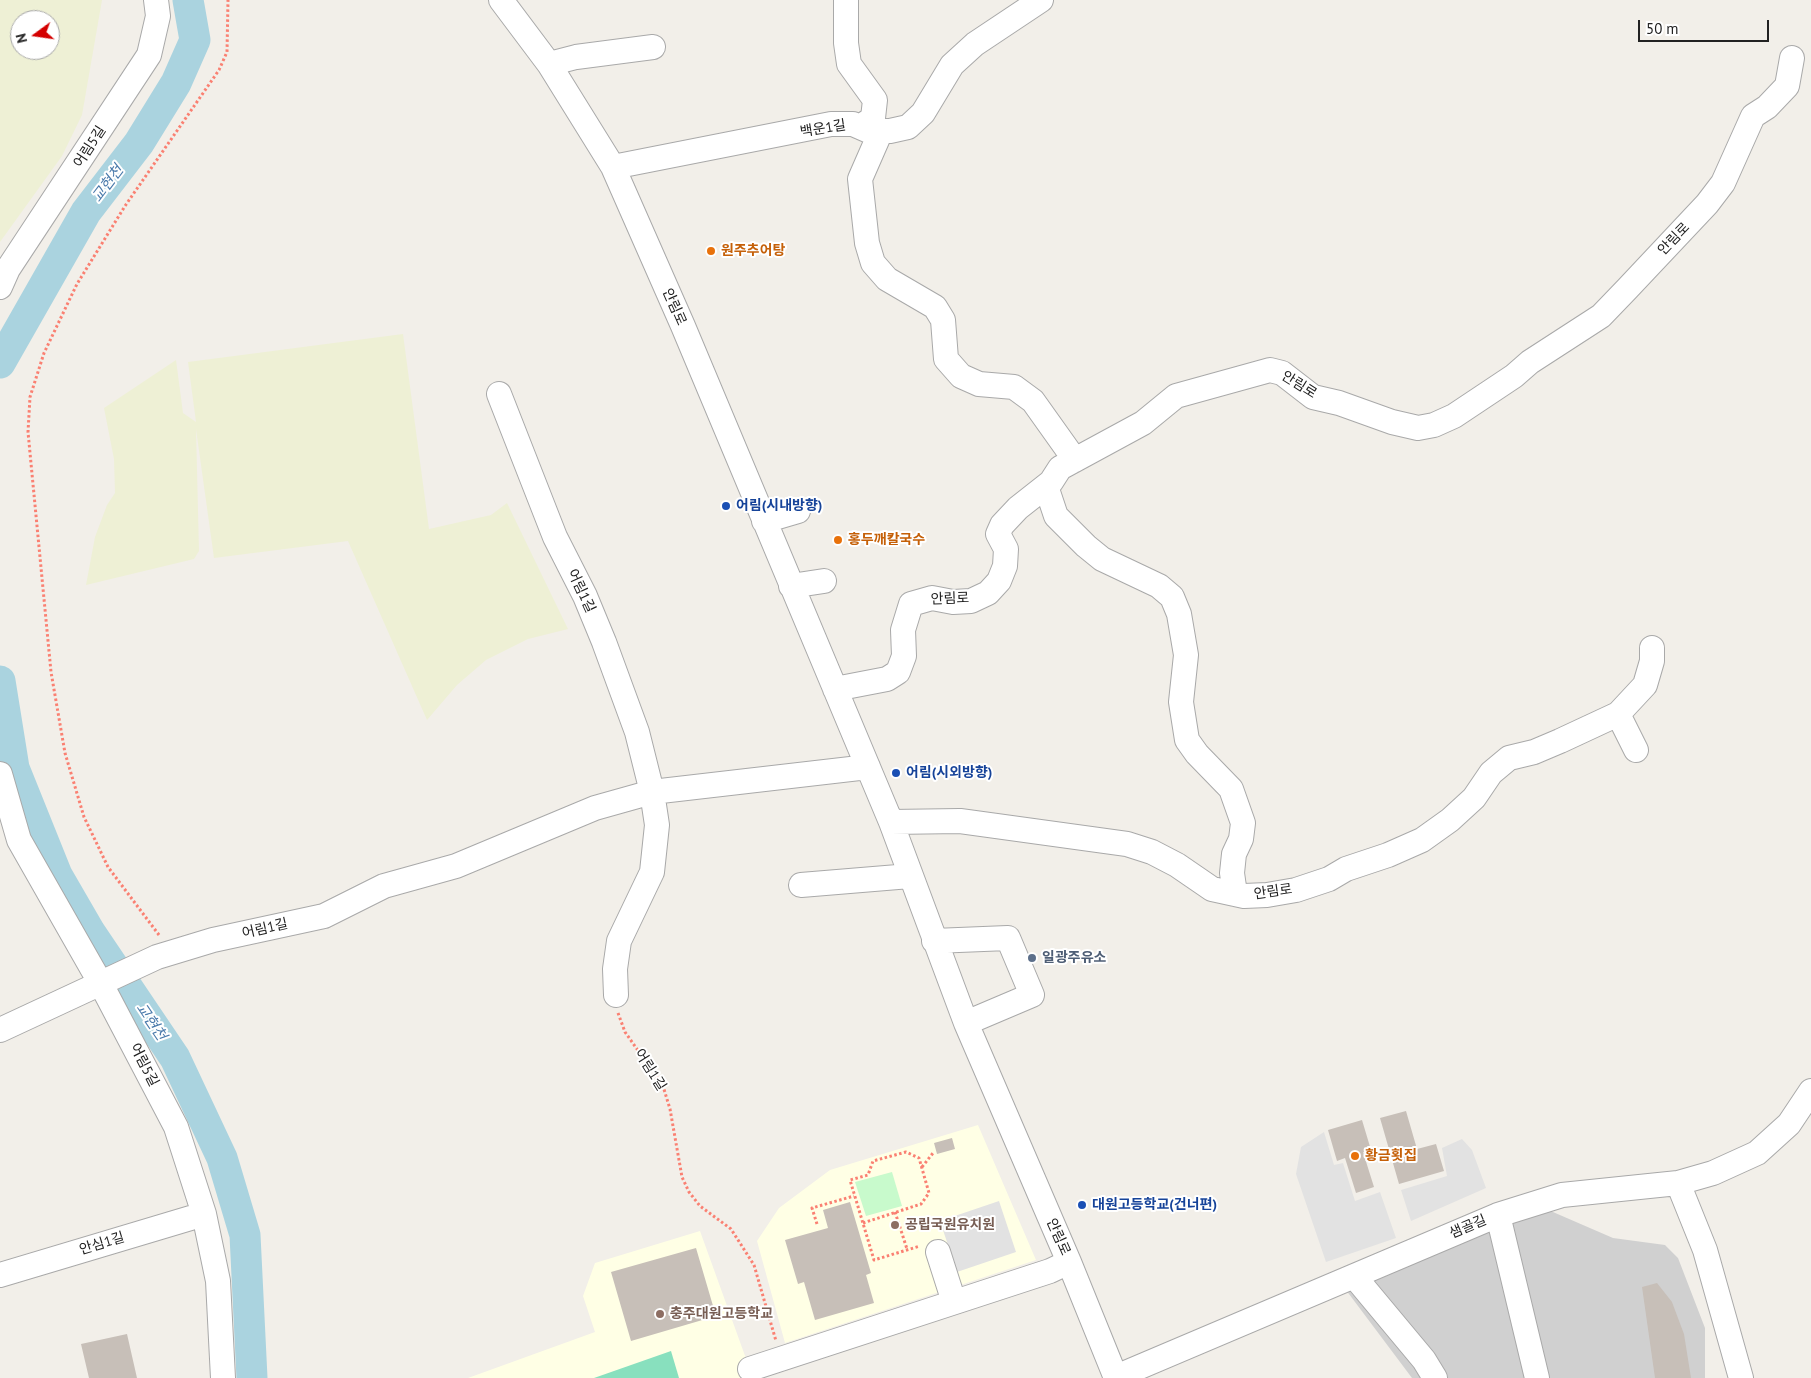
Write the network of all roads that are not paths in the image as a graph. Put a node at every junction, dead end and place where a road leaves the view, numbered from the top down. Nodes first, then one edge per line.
1 (156, 0) edge
2 (501, 0) edge
3 (846, 0) edge
4 (1041, 0) edge
5 (653, 47) dead end
6 (1792, 58) dead end
7 (549, 64) junction
8 (871, 129) junction
9 (613, 167) junction
10 (0, 287) edge
11 (499, 394) dead end
12 (1075, 460) junction
13 (1046, 486) junction
14 (798, 510) dead end
15 (764, 521) junction
16 (824, 581) dead end
17 (792, 586) junction
18 (1652, 648) dead end
19 (835, 689) junction
20 (1618, 714) junction
21 (1636, 750) dead end
22 (868, 767) junction
23 (0, 774) edge
24 (652, 792) junction
25 (891, 822) junction
26 (9, 839) edge
27 (910, 876) junction
28 (802, 885) dead end
29 (1235, 894) junction
30 (934, 941) junction
31 (108, 981) junction
32 (616, 995) road end
33 (966, 1023) junction
34 (0, 1030) edge
35 (1811, 1091) edge
36 (1678, 1183) junction
37 (204, 1214) junction
38 (1498, 1215) junction
39 (938, 1252) road end
40 (1069, 1262) junction
41 (0, 1275) edge
42 (1354, 1276) junction
43 (954, 1302) junction
44 (750, 1369) dead end
45 (223, 1378) edge
46 (1116, 1378) edge
47 (1435, 1378) edge
48 (1537, 1378) edge
49 (1740, 1378) edge

1 - 10 street, 어림5길
2 - 7 street, 안림로
3 - 8 street
4 - 8 street, 백운1길
5 - 7 street
6 - 12 street, 안림로
7 - 9 street, 안림로
8 - 9 street, 백운1길
8 - 12 street
9 - 15 street, 안림로
11 - 24 street, 어림1길
12 - 13 street, 안림로
13 - 19 street, 안림로
13 - 29 street
14 - 15 street
15 - 17 street, 안림로
16 - 17 street
17 - 19 street, 안림로
18 - 20 street, 안림로
19 - 22 street, 안림로
20 - 21 street
20 - 29 street, 안림로
22 - 24 street, 어림1길
22 - 25 street, 안림로
23 - 26 street, 어림5길
24 - 31 street, 어림1길
24 - 32 street, 어림1길
25 - 27 street, 안림로
25 - 29 street, 안림로
26 - 31 street, 어림5길
27 - 28 street
27 - 30 street, 안림로
30 - 33 street, 안림로
30 - 33 street
31 - 34 street
31 - 37 street, 어림5길
33 - 40 street, 안림로
35 - 36 street, 샘골길
36 - 38 street, 샘골길
36 - 49 street
37 - 41 street, 안심1길
37 - 45 street, 어림5길
38 - 42 street, 샘골길
38 - 48 street
39 - 43 street
40 - 43 street, 안림로
40 - 46 street, 안림로
42 - 46 street, 샘골길
42 - 47 street
43 - 44 street, 안림로

